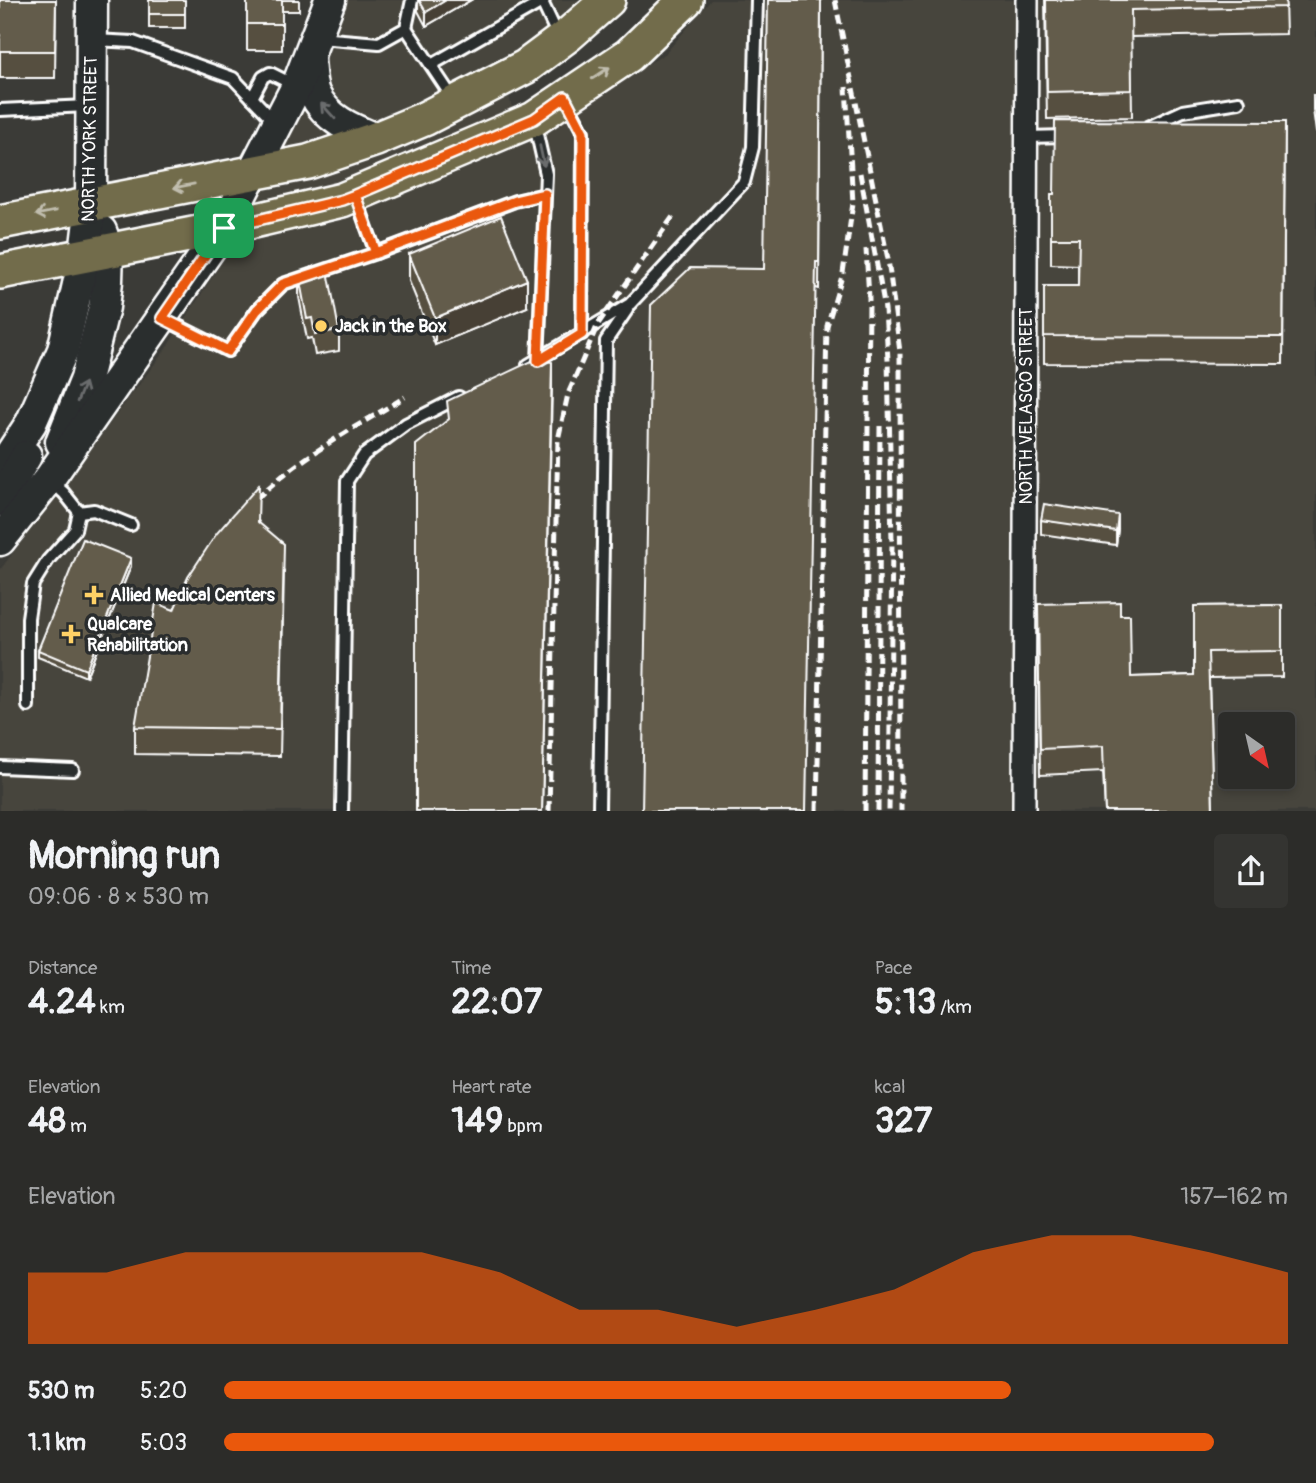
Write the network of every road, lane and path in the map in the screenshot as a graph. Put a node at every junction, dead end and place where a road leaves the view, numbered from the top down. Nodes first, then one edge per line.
1 (92, 0) edge
2 (330, 0) edge
3 (412, 0) edge
4 (608, 0) edge
5 (686, 0) edge
6 (757, 0) edge
7 (1027, 0) edge
8 (543, 1) edge
9 (406, 28) junction
10 (91, 39) junction
11 (561, 40) junction
12 (308, 61) junction
13 (431, 65) junction
14 (523, 66) junction
15 (565, 97) junction
16 (253, 98) junction
17 (1239, 102) dead end
18 (456, 103) junction
19 (92, 105) junction
20 (0, 110) edge
21 (534, 119) junction
22 (278, 124) junction
23 (1136, 133) edge
24 (1079, 136) edge
25 (1026, 137) junction
26 (376, 139) junction
27 (251, 173) junction
28 (545, 194) junction
29 (355, 195) junction
30 (91, 204) junction
31 (0, 222) edge
32 (224, 228) junction
33 (97, 252) junction
34 (376, 253) junction
35 (0, 272) edge
36 (631, 304) junction
37 (162, 318) junction
38 (582, 334) junction
39 (538, 361) junction
40 (515, 371) edge
41 (44, 392) junction
42 (468, 393) edge
43 (0, 470) edge
44 (49, 479) junction
45 (0, 501) edge
46 (79, 512) junction
47 (131, 525) dead end
48 (0, 540) edge
49 (28, 706) dead end
50 (0, 767) edge
51 (73, 770) dead end
52 (342, 811) edge
53 (599, 811) edge
54 (1024, 811) edge

1 - 10 main road, NORTH YORK STREET
2 - 12 main road
3 - 9 lane
4 - 11 main road
15 -> 5 main road
6 - 36 lane
7 - 25 street, NORTH VELASCO STREET
8 - 11 lane
8 - 13 lane
9 - 12 lane
9 - 13 lane
10 - 16 lane
10 - 19 main road, NORTH YORK STREET
11 - 14 main road
12 - 16 lane
12 - 22 main road
26 -> 12 main road
13 - 18 lane
14 - 15 main road
14 - 18 main road
14 - 21 main road
15 - 21 main road
15 - 38 lane
16 - 22 lane
17 - 23 lane
18 - 26 main road
19 - 20 lane
19 - 30 main road, NORTH YORK STREET
21 -> 28 lane
21 - 29 main road
22 - 27 main road
24 - 25 lane
25 - 54 street, NORTH VELASCO STREET
26 - 27 main road
27 -> 30 main road
27 - 32 main road
28 - 34 lane
28 - 39 lane
29 - 32 main road
29 - 34 lane
30 -> 31 main road
30 - 33 main road, NORTH YORK STREET
32 - 33 main road
32 - 37 main road
33 - 35 main road
33 - 41 main road, NORTH YORK STREET
44 -> 33 main road
34 - 37 lane
36 - 38 lane
36 - 53 lane
37 - 44 main road
38 - 39 lane
39 - 40 lane
41 - 43 main road, NORTH YORK STREET
41 - 45 main road
42 - 52 lane
44 - 46 lane
44 - 48 main road
46 - 47 lane
46 - 49 lane
50 - 51 lane

